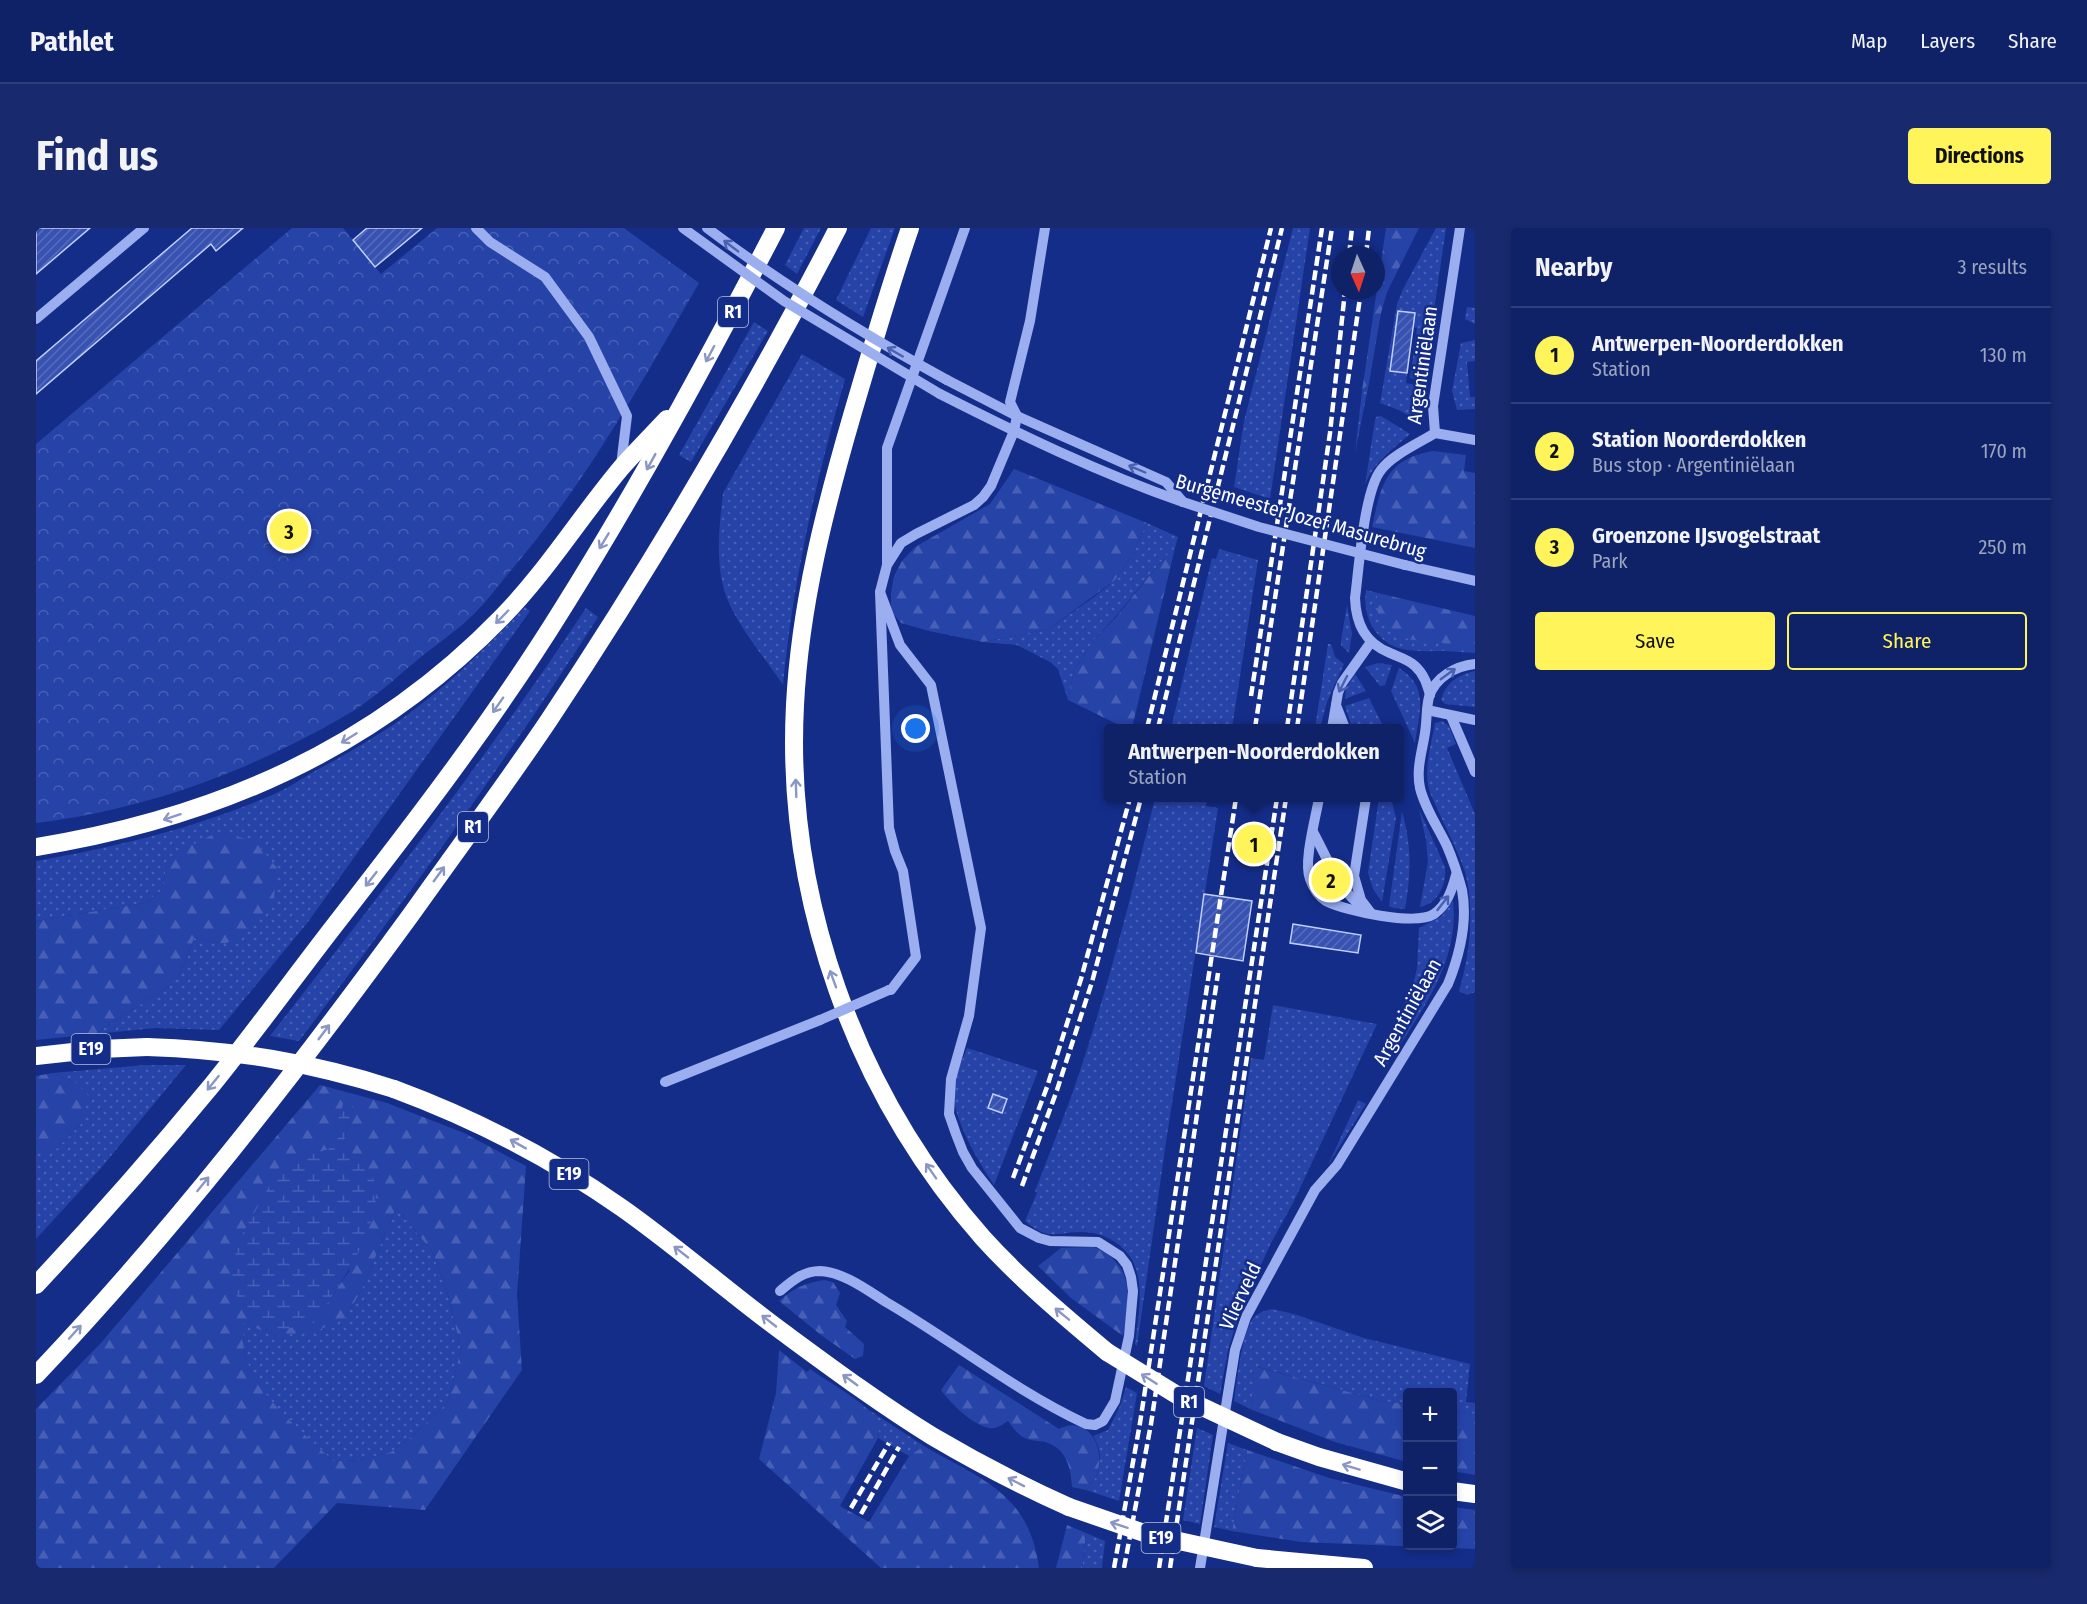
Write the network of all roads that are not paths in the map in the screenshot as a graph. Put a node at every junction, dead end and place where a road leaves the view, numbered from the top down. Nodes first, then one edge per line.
1 (144, 228) edge
2 (476, 228) edge
3 (682, 228) edge
4 (707, 228) edge
5 (776, 228) edge
6 (838, 228) edge
7 (910, 228) edge
8 (965, 228) edge
9 (1045, 228) edge
10 (1460, 228) edge
11 (36, 319) edge
12 (689, 395) junction
13 (1017, 416) junction
14 (1014, 431) junction
15 (1435, 433) junction
16 (1475, 441) edge
17 (621, 469) junction
18 (1183, 502) junction
19 (887, 565) junction
20 (1475, 581) edge
21 (880, 592) junction
22 (1371, 642) junction
23 (1475, 664) edge
24 (1430, 695) junction
25 (1336, 705) junction
26 (1427, 710) junction
27 (1451, 716) junction
28 (1475, 720) edge
29 (1333, 724) edge
30 (1342, 724) edge
31 (1475, 772) edge
32 (1318, 802) edge
33 (1365, 802) edge
34 (1313, 832) junction
35 (36, 847) edge
36 (1457, 872) junction
37 (1371, 913) junction
38 (36, 1056) edge
39 (665, 1082) dead end
40 (1315, 1190) joint
41 (36, 1286) edge
42 (780, 1291) dead end
43 (36, 1375) edge
44 (1403, 1481) edge
45 (1457, 1492) edge
46 (1475, 1494) edge
47 (1200, 1568) edge
48 (1364, 1568) edge

1 - 11 street
2 - 17 street
3 - 14 street, Burgemeester Jozef Masurebrug, bridge
13 -> 4 street, bridge
5 -> 12 highway, R1
43 -> 6 highway, R1
44 -> 7 highway, R1, bridge
8 - 19 street
9 - 13 street
10 - 15 street, Argentiniëlaan
12 - 17 highway, R1
12 -> 41 highway, R1
13 - 14 street
18 -> 13 street
14 - 18 street, Burgemeester Jozef Masurebrug
14 - 19 street
15 - 16 street
15 - 22 street, Argentiniëlaan
17 -> 35 highway, R1
18 - 20 street, Burgemeester Jozef Masurebrug, bridge
19 - 21 street
21 - 39 street, bridge
21 - 42 street
22 - 24 street
22 -> 25 street
24 -> 23 street, Argentiniëlaan
24 - 26 street, Argentiniëlaan
25 - 29 street
25 - 30 street
26 - 27 street
26 - 36 street, Argentiniëlaan
27 - 28 street
27 - 31 street
32 - 34 street
33 - 37 street
34 - 37 street
34 - 37 street
37 -> 36 street
36 - 40 street, Argentiniëlaan
48 -> 38 highway, E19, bridge
40 - 47 street, Vlierveld
45 - 46 highway

